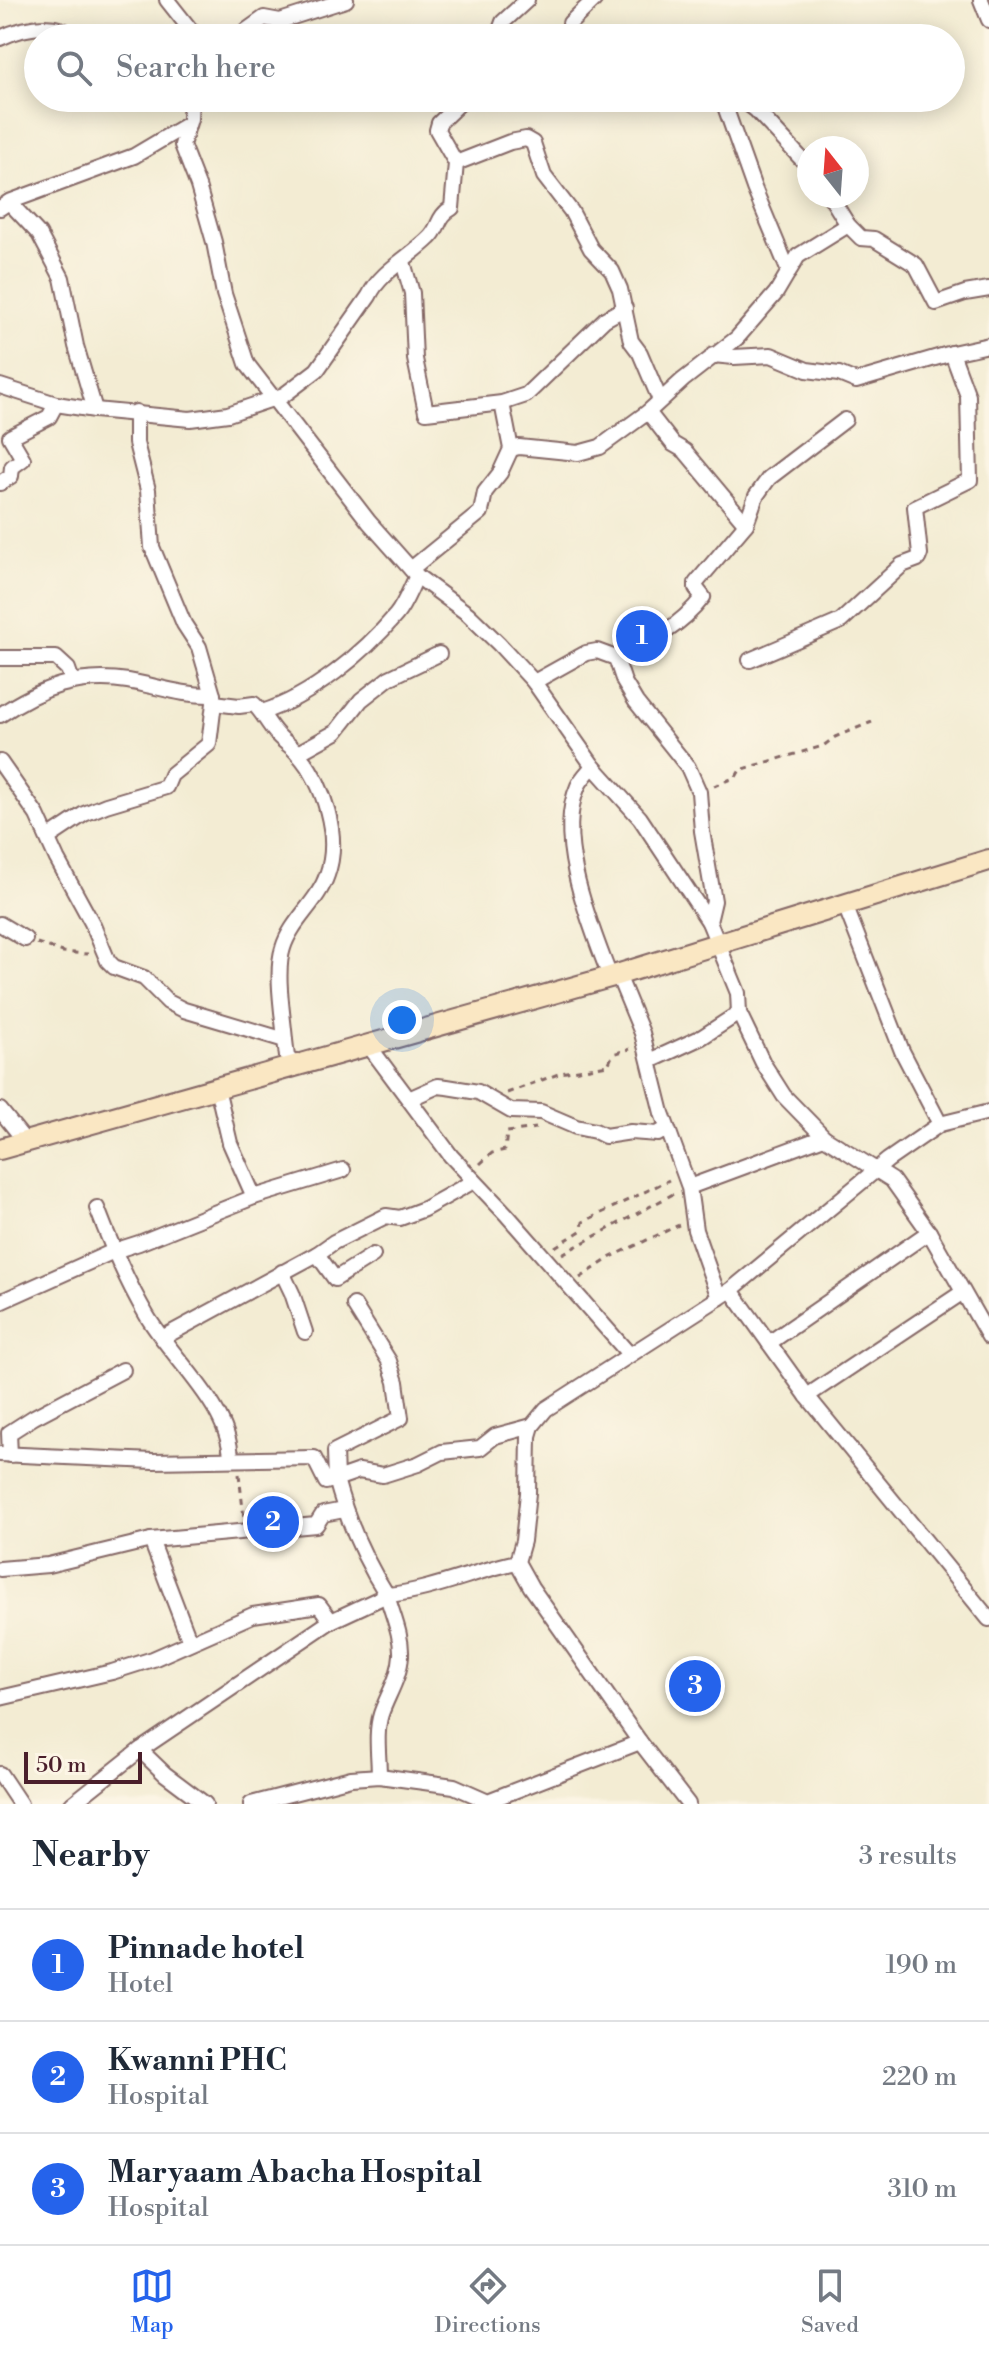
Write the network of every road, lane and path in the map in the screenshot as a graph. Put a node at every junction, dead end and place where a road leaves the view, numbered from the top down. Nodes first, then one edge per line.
1 (167, 0) edge
2 (346, 0) edge
3 (527, 0) edge
4 (594, 0) edge
5 (981, 0) edge
6 (989, 20) edge
7 (570, 23) dead end
8 (186, 24) edge
9 (256, 24) edge
10 (502, 24) edge
11 (24, 29) edge
12 (0, 38) edge
13 (189, 112) edge
14 (450, 112) edge
15 (727, 112) edge
16 (758, 112) edge
17 (188, 124) junction
18 (797, 154) edge
19 (456, 163) junction
20 (5, 205) edge
21 (837, 208) edge
22 (848, 225) junction
23 (403, 262) junction
24 (789, 272) junction
25 (989, 289) edge
26 (625, 308) junction
27 (989, 345) edge
28 (952, 353) junction
29 (713, 355) junction
30 (0, 386) edge
31 (272, 397) junction
32 (660, 400) junction
33 (502, 403) junction
34 (56, 404) junction
35 (95, 410) junction
36 (136, 412) junction
37 (648, 412) junction
38 (845, 420) dead end
39 (511, 449) junction
40 (0, 483) edge
41 (746, 524) junction
42 (414, 573) junction
43 (439, 654) dead end
44 (0, 658) edge
45 (616, 658) junction
46 (750, 660) dead end
47 (72, 681) junction
48 (534, 682) junction
49 (213, 699) junction
50 (262, 712) junction
51 (0, 715) edge
52 (872, 722) dead end
53 (298, 753) junction
54 (0, 762) edge
55 (593, 766) junction
56 (699, 792) junction
57 (48, 838) junction
58 (989, 860) edge
59 (845, 905) junction
60 (709, 922) junction
61 (0, 924) edge
62 (25, 939) joint
63 (718, 944) junction
64 (104, 955) junction
65 (614, 976) junction
66 (739, 1013) junction
67 (285, 1040) junction
68 (645, 1044) junction
69 (369, 1046) junction
70 (650, 1061) junction
71 (295, 1065) junction
72 (217, 1088) junction
73 (409, 1099) junction
74 (499, 1105) junction
75 (0, 1110) edge
76 (989, 1112) edge
77 (940, 1124) junction
78 (538, 1128) dead end
79 (667, 1128) junction
80 (824, 1137) junction
81 (25, 1141) junction
82 (0, 1149) edge
83 (343, 1170) dead end
84 (682, 1170) junction
85 (877, 1171) junction
86 (472, 1178) junction
87 (689, 1187) junction
88 (254, 1197) junction
89 (97, 1208) dead end
90 (693, 1219) junction
91 (929, 1232) junction
92 (114, 1251) junction
93 (317, 1254) junction
94 (373, 1255) dead end
95 (544, 1259) junction
96 (282, 1272) junction
97 (568, 1286) junction
98 (963, 1292) junction
99 (725, 1294) junction
100 (0, 1302) edge
101 (354, 1305) dead end
102 (305, 1332) dead end
103 (989, 1337) edge
104 (162, 1338) junction
105 (769, 1343) junction
106 (629, 1354) junction
107 (123, 1370) dead end
108 (807, 1396) junction
109 (532, 1426) junction
110 (5, 1454) edge
111 (234, 1458) junction
112 (336, 1479) junction
113 (344, 1510) junction
114 (245, 1533) junction
115 (151, 1540) junction
116 (517, 1562) junction
117 (0, 1569) edge
118 (387, 1595) junction
119 (989, 1619) edge
120 (331, 1621) junction
121 (190, 1642) junction
122 (0, 1698) edge
123 (640, 1742) junction
124 (140, 1750) junction
125 (0, 1774) edge
126 (379, 1776) junction
127 (306, 1797) edge
128 (20, 1804) edge
129 (72, 1804) edge
130 (205, 1804) edge
131 (251, 1804) edge
132 (688, 1804) edge

1 - 8 street
2 - 9 street
3 - 10 street
4 - 7 street
5 - 6 street
11 - 12 street
13 - 17 street
14 - 19 street
15 - 24 street
16 - 18 street
17 - 20 street
17 - 31 street
19 - 23 street
19 - 26 street
20 - 35 street
21 - 22 street
22 - 24 street
22 - 25 street
23 - 31 street
23 - 33 street
24 - 29 street
26 - 32 street
26 - 33 street
27 - 28 street
28 - 29 street
28 - 46 street
29 - 32 street
30 - 34 street
31 - 36 street
31 - 42 street
32 - 37 street
33 - 39 street
34 - 35 street
34 - 40 street
35 - 36 street
36 - 49 street
37 - 39 street
37 - 41 street
38 - 41 street
39 - 42 street
41 - 45 street
42 - 48 street
42 - 50 street
43 - 53 street
44 - 47 street
45 - 48 street
45 - 56 street
47 - 49 street
47 - 51 street
48 - 55 street
49 - 50 street
49 - 57 street
50 - 53 street
52 - 56 path
53 - 67 street
54 - 57 street
55 - 60 street
55 - 65 street
56 - 60 street
57 - 64 street
58 - 59 street
59 - 63 street
59 - 77 street
60 - 63 street
61 - 62 street
62 - 64 path
63 - 65 street
63 - 66 street
64 - 67 street
65 - 68 street
65 - 69 street
66 - 70 street
66 - 80 street
67 - 71 street
68 - 70 street
68 - 74 path
69 - 71 street
69 - 73 street
70 - 79 street
71 - 72 street
72 - 81 street
72 - 88 street
73 - 74 street
73 - 86 street
74 - 79 street
75 - 81 street
76 - 77 street
77 - 85 street
78 - 86 path
79 - 84 street
80 - 85 street
80 - 87 street
81 - 82 street
83 - 88 street
84 - 87 street
84 - 95 path
85 - 91 street
85 - 99 street
86 - 93 street
86 - 95 street
87 - 90 street
87 - 95 path
88 - 92 street
89 - 92 street
90 - 97 path
90 - 99 street
91 - 98 street
91 - 105 street
92 - 100 street
92 - 104 street
93 - 94 street
93 - 96 street
95 - 97 street
96 - 102 street
96 - 104 street
97 - 106 street
98 - 103 street
98 - 108 street
99 - 105 street
99 - 106 street
101 - 112 street
104 - 111 street
105 - 108 street
106 - 109 street
107 - 110 street
108 - 119 street
109 - 112 street
109 - 116 street
110 - 111 street
111 - 112 street
111 - 114 path
112 - 113 street
113 - 114 street
113 - 118 street
114 - 115 street
115 - 117 street
115 - 121 street
116 - 118 street
116 - 123 street
118 - 120 street
118 - 126 street
120 - 121 street
120 - 124 street
121 - 122 street
123 - 126 street
123 - 132 street
124 - 129 street
124 - 130 street
125 - 128 street
126 - 127 street
127 - 131 street

